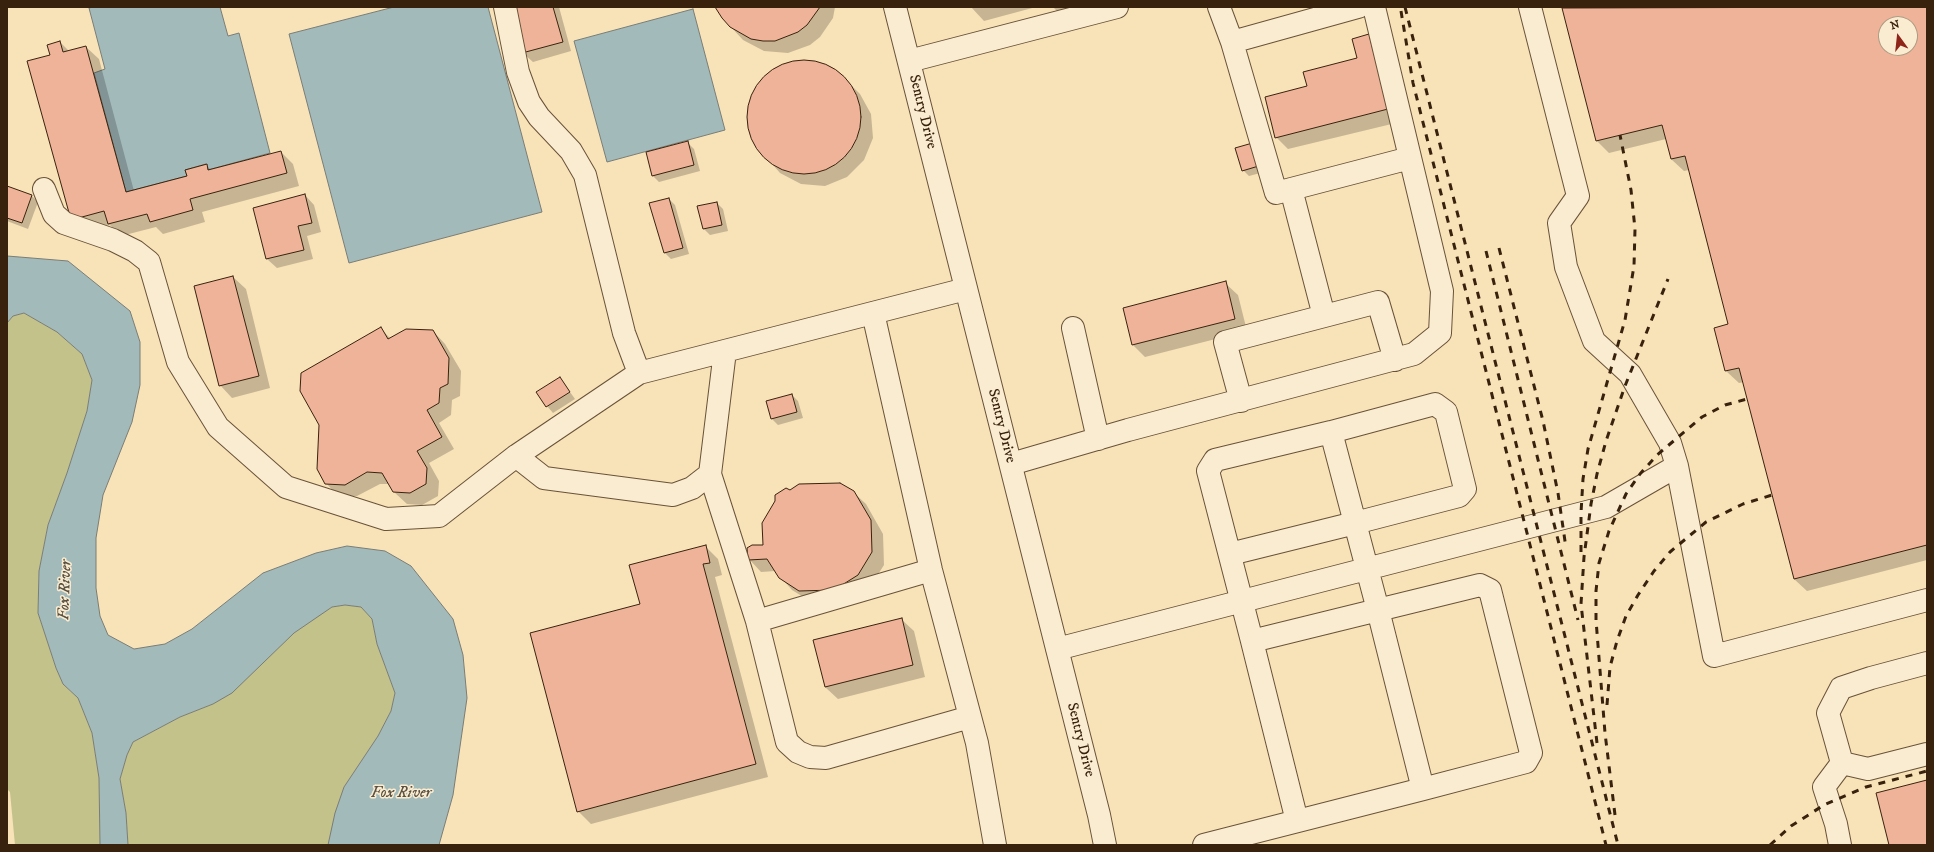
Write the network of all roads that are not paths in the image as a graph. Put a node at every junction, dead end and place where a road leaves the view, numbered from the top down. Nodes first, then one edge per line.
1 (504, 7) edge
2 (895, 7) edge
3 (1117, 7) edge
4 (1219, 7) edge
5 (1358, 7) edge
6 (1374, 7) edge
7 (1530, 7) edge
8 (1232, 42) junction
9 (909, 61) junction
10 (1410, 158) junction
11 (44, 189) dead end
12 (1291, 189) junction
13 (966, 290) junction
14 (873, 313) junction
15 (1324, 316) junction
16 (1073, 328) dead end
17 (725, 351) junction
18 (1395, 360) junction
19 (639, 373) junction
20 (1241, 401) junction
21 (1330, 432) junction
22 (1098, 439) junction
23 (516, 456) junction
24 (1011, 464) junction
25 (1677, 466) junction
26 (710, 474) junction
27 (1355, 523) junction
28 (1230, 554) junction
29 (1367, 569) junction
30 (931, 570) junction
31 (1927, 600) edge
32 (1242, 601) junction
33 (1378, 610) junction
34 (757, 621) junction
35 (1252, 641) junction
36 (1057, 649) junction
37 (1927, 663) edge
38 (970, 716) junction
39 (1927, 754) edge
40 (1842, 763) junction
41 (1424, 790) junction
42 (1297, 821) junction
43 (995, 845) edge
44 (1105, 845) edge
45 (1204, 845) edge
46 (1840, 845) edge

1 - 19 street
2 - 9 street, Sentry Drive
3 - 9 street
4 - 8 street
5 - 8 street
6 - 10 street
7 - 25 street
8 - 12 street
9 - 13 street, Sentry Drive
10 - 12 street
10 - 18 street
11 - 23 street
12 - 15 street
13 - 14 street
13 - 24 street, Sentry Drive
14 - 17 street
14 - 30 street
15 - 18 street
15 - 20 street
16 - 22 street
17 - 19 street
17 - 26 street
18 - 20 street
19 - 23 street
20 - 22 street
21 - 27 street
21 - 27 street
21 - 28 street
22 - 24 street
23 - 26 street
24 - 36 street, Sentry Drive
25 - 29 street
25 - 31 street
26 - 34 street
27 - 28 street
27 - 29 street
28 - 32 street
29 - 32 street
29 - 33 street
30 - 34 street
30 - 38 street
32 - 35 street
32 - 36 street
33 - 35 street
33 - 41 street
33 - 41 street
34 - 38 street
35 - 42 street
36 - 44 street, Sentry Drive
37 - 40 street
38 - 43 street
39 - 40 street
40 - 46 street
41 - 42 street
42 - 45 street

